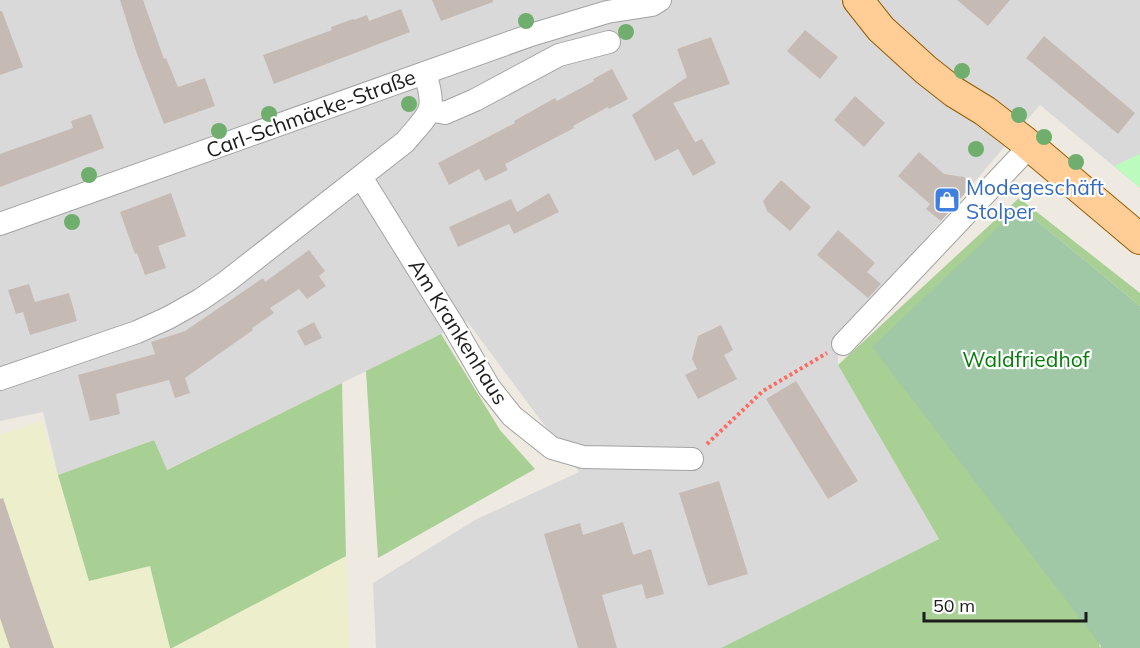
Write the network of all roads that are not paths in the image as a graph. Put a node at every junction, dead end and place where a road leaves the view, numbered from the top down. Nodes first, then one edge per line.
1 (660, 0) edge
2 (848, 0) edge
3 (860, 0) edge
4 (885, 0) edge
5 (627, 5) edge
6 (609, 42) dead end
7 (926, 70) junction
8 (425, 74) junction
9 (429, 110) junction
10 (1030, 146) junction
11 (361, 177) junction
12 (0, 224) edge
13 (1140, 239) edge
14 (843, 344) road end
15 (0, 379) edge
16 (692, 459) road end

1 - 5 street, Carl-Schmäcke-Straße
2 - 3 main road
3 - 7 main road
4 - 7 main road
5 - 8 street, Carl-Schmäcke-Straße
6 - 9 street
7 - 10 main road
8 - 9 street
8 - 12 street, Carl-Schmäcke-Straße
9 - 11 street
10 - 13 main road
10 - 14 street
11 - 15 street
11 - 16 street, Am Krankenhaus

